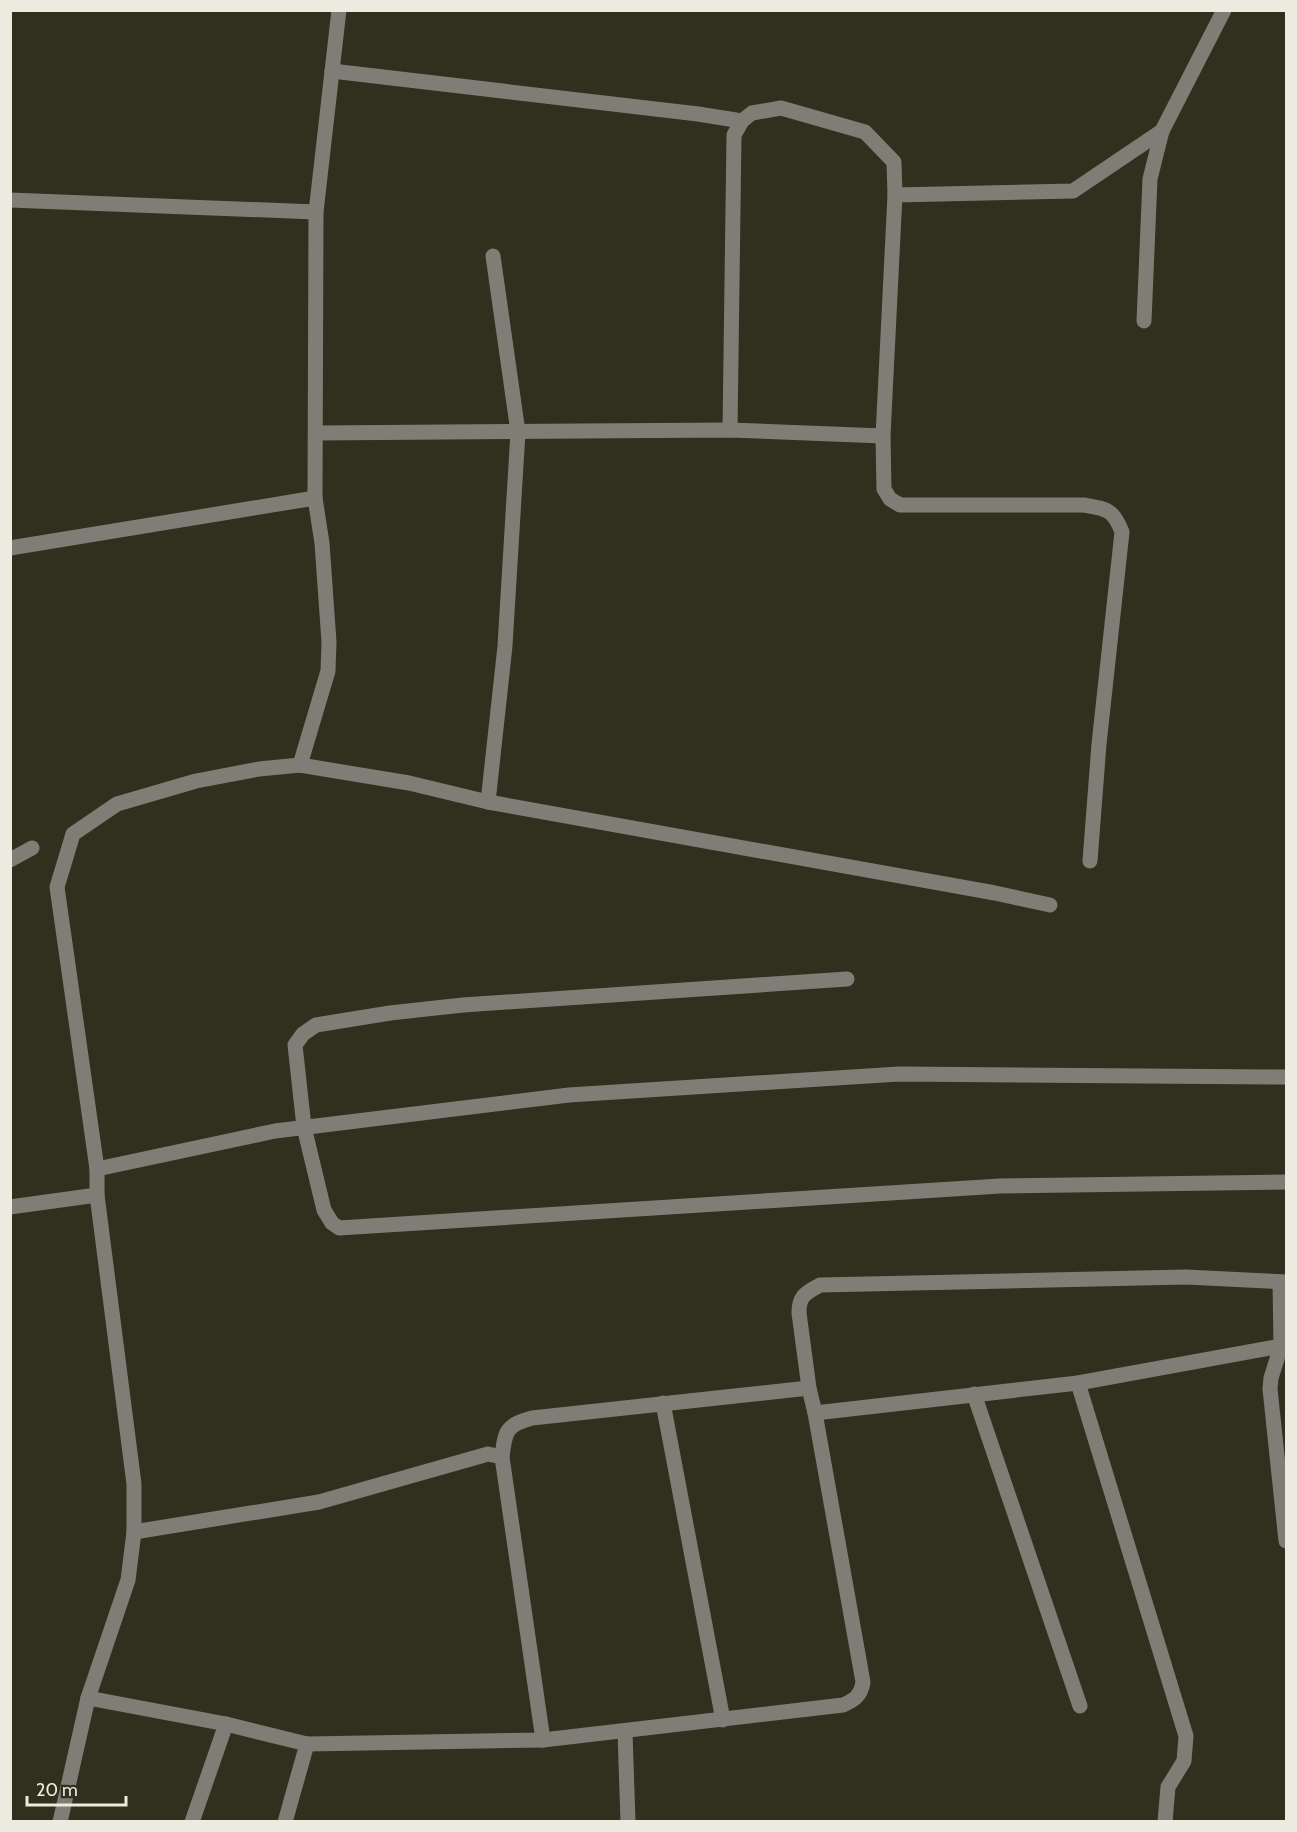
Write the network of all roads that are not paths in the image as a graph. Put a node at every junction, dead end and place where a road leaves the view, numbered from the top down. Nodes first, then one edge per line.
1 (339, 10) edge
2 (1224, 10) edge
3 (332, 71) junction
4 (742, 121) junction
5 (1162, 131) junction
6 (895, 195) junction
7 (10, 200) edge
8 (316, 212) junction
9 (493, 255) dead end
10 (1144, 321) dead end
11 (730, 430) junction
12 (518, 432) junction
13 (316, 433) junction
14 (883, 436) junction
15 (315, 498) junction
16 (10, 548) edge
17 (300, 765) junction
18 (488, 802) junction
19 (32, 848) dead end
20 (10, 860) edge
21 (1090, 861) dead end
22 (1050, 905) dead end
23 (847, 979) dead end
24 (1287, 1077) edge
25 (304, 1127) junction
26 (97, 1169) junction
27 (1287, 1182) edge
28 (97, 1195) junction
29 (10, 1207) edge
30 (1283, 1282) edge
31 (1281, 1346) junction
32 (1078, 1383) junction
33 (809, 1388) junction
34 (974, 1394) junction
35 (663, 1402) junction
36 (815, 1413) junction
37 (502, 1457) junction
38 (134, 1532) junction
39 (1287, 1540) edge
40 (88, 1698) junction
41 (1080, 1706) dead end
42 (723, 1720) junction
43 (225, 1724) junction
44 (625, 1732) junction
45 (543, 1740) junction
46 (307, 1744) junction
47 (60, 1821) edge
48 (192, 1821) edge
49 (285, 1821) edge
50 (628, 1821) edge
51 (1165, 1821) edge

1 - 3 street
2 - 5 street
3 - 4 street
3 - 8 street
4 - 6 street
4 - 11 street
5 - 6 street
5 - 10 street
6 - 14 street
7 - 8 street
8 - 13 street
9 - 12 street
11 - 12 street
11 - 14 street
12 - 13 street
12 - 18 street
13 - 15 street
14 - 21 street
15 - 16 street
15 - 17 street
17 - 18 street
17 - 26 street
18 - 22 street
19 - 20 street
23 - 25 street
24 - 25 street
25 - 26 street
25 - 27 street
26 - 28 street
28 - 29 street
28 - 38 street
30 - 31 street
30 - 33 street
31 - 32 street
31 - 39 street
32 - 34 street
32 - 51 street
33 - 35 street
33 - 36 street
34 - 36 street
34 - 41 street
35 - 37 street
35 - 42 street
36 - 42 street
37 - 38 street
37 - 45 street
38 - 40 street
40 - 43 street
40 - 47 street
42 - 44 street
43 - 46 street
43 - 48 street
44 - 45 street
44 - 50 street
45 - 46 street
46 - 49 street

